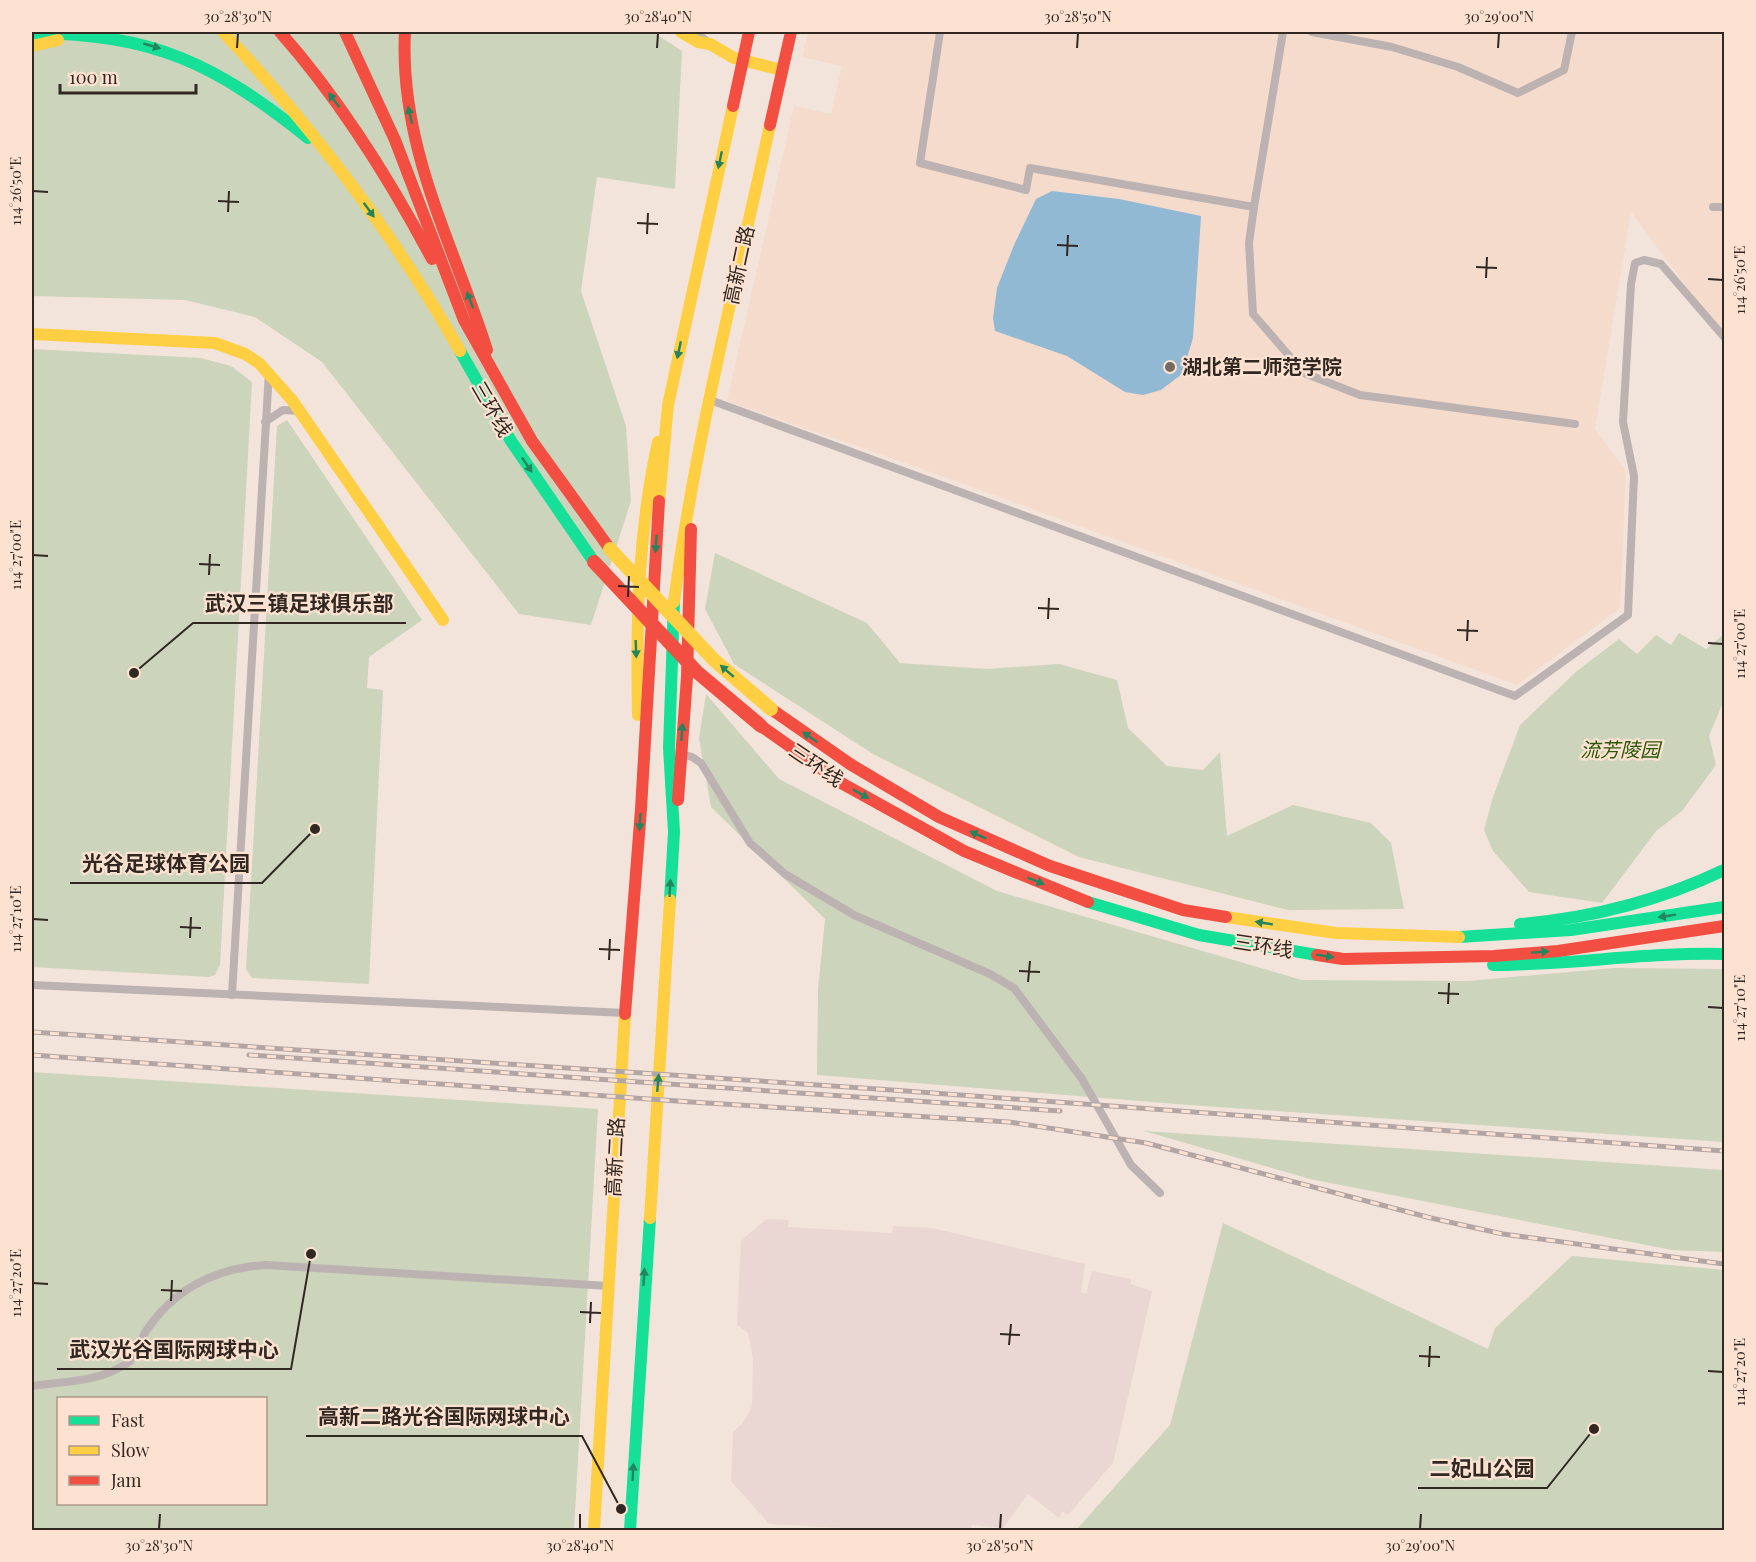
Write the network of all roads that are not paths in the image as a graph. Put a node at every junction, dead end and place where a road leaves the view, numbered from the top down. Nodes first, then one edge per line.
1 (215, 32) edge
2 (223, 32) edge
3 (280, 32) edge
4 (345, 32) edge
5 (405, 32) edge
6 (681, 32) edge
7 (696, 32) edge
8 (749, 32) edge
9 (791, 32) edge
10 (940, 32) edge
11 (1283, 32) edge
12 (1312, 32) edge
13 (1572, 32) edge
14 (32, 33) edge
15 (88, 34) junction
16 (710, 45) junction
17 (32, 46) edge
18 (742, 60) junction
19 (253, 63) junction
20 (782, 70) junction
21 (334, 163) junction
22 (1254, 207) junction
23 (1713, 207) dead end
24 (1725, 207) edge
25 (464, 320) junction
26 (32, 334) edge
27 (1725, 336) edge
28 (269, 372) junction
29 (495, 376) junction
30 (710, 400) junction
31 (300, 411) junction
32 (265, 422) junction
33 (1575, 424) dead end
34 (691, 500) junction
35 (443, 620) dead end
36 (681, 754) junction
37 (674, 832) junction
38 (1725, 870) edge
39 (1725, 907) edge
40 (1725, 926) edge
41 (1336, 933) junction
42 (1725, 954) edge
43 (1412, 957) junction
44 (32, 985) edge
45 (232, 995) junction
46 (625, 1012) junction
47 (1160, 1193) dead end
48 (608, 1286) junction
49 (32, 1386) edge
50 (594, 1530) edge
51 (630, 1530) edge

1 - 19 main road
2 - 19 main road, 三环线
25 -> 3 main road
4 - 25 main road, 三环线
29 -> 5 main road
6 - 16 main road
7 - 16 street
8 - 18 main road, 高新二路
9 - 20 main road, 高新二路
10 - 22 street
11 - 22 street
12 - 13 street
14 - 15 main road
15 - 17 main road
15 -> 21 main road
16 - 18 main road
18 - 20 main road
18 -> 46 main road, 高新二路
19 - 21 main road, 三环线
20 - 30 main road, 高新二路
21 -> 43 main road, 三环线, bridge
22 - 33 street
23 - 24 street
25 - 29 main road, 三环线
26 - 28 main road
27 - 30 street
28 - 31 main road
28 - 32 street
41 -> 29 main road, 三环线, bridge
30 - 34 main road, 高新二路
31 - 32 street
31 - 35 main road
32 - 45 street
36 -> 34 main road, 高新二路
34 - 37 main road, 高新二路
36 - 37 main road, 高新二路
36 - 47 street
51 -> 37 main road, 高新二路
38 - 41 main road
39 -> 41 main road, 三环线
43 -> 40 main road, 三环线
42 - 43 main road
44 - 45 street
45 - 46 street
46 - 48 main road, 高新二路
48 - 49 street
48 - 50 main road, 高新二路

